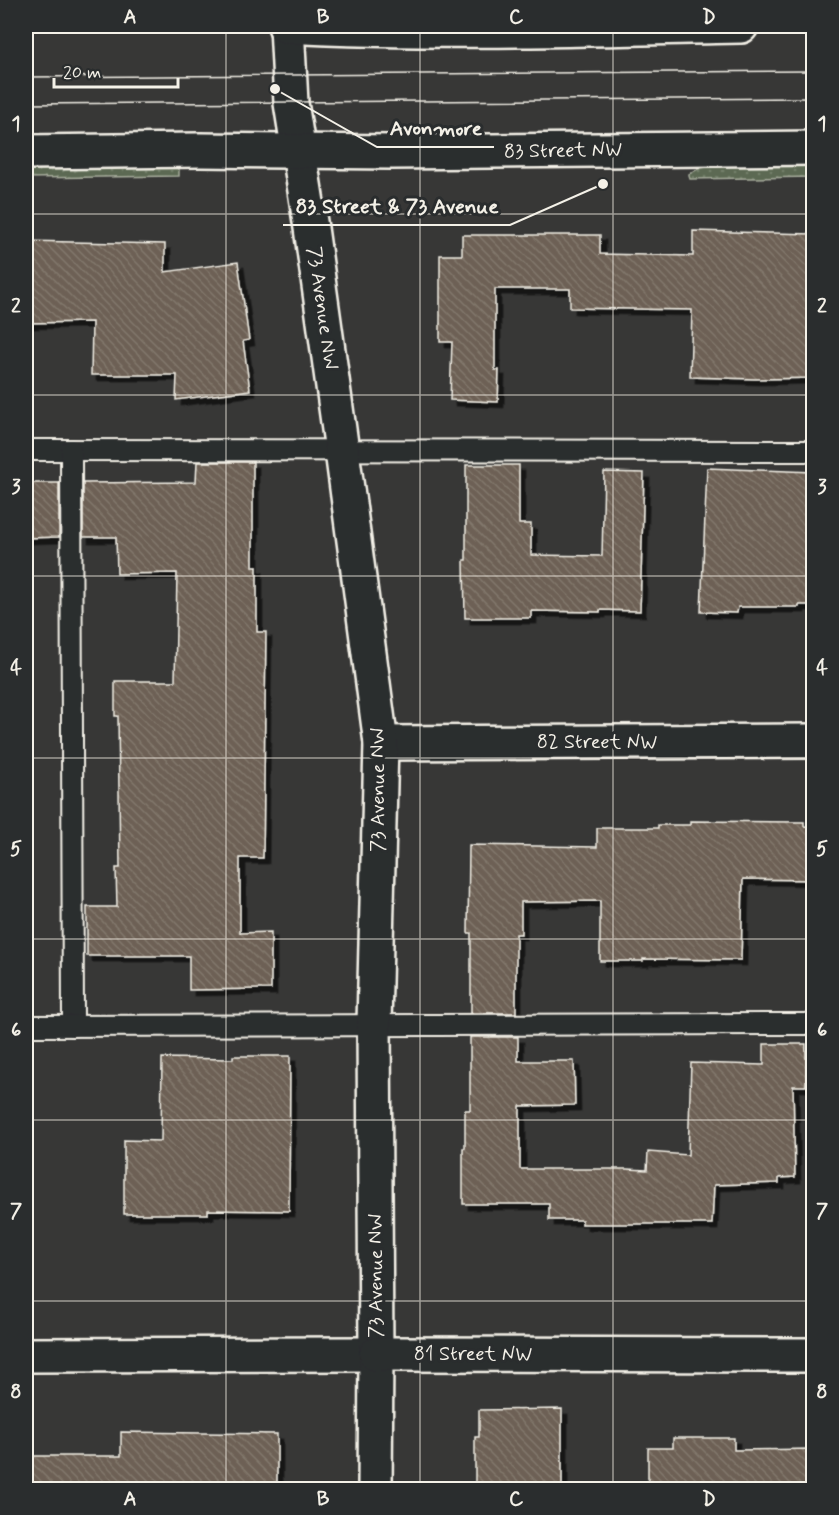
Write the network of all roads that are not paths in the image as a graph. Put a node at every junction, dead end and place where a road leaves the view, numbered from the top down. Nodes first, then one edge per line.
1 (287, 26) edge
2 (741, 26) edge
3 (629, 27) edge
4 (813, 148) edge
5 (26, 152) edge
6 (299, 152) junction
7 (26, 450) edge
8 (71, 450) junction
9 (342, 451) junction
10 (813, 451) edge
11 (813, 741) edge
12 (381, 743) junction
13 (813, 1023) edge
14 (374, 1024) junction
15 (26, 1026) edge
16 (73, 1026) junction
17 (376, 1354) junction
18 (26, 1355) edge
19 (813, 1355) edge
20 (375, 1490) edge

1 - 3 street
1 - 6 street, 73 Avenue NW
2 - 3 street
4 - 6 street, 83 Street NW
5 - 6 street, 83 Street NW
6 - 9 street, 73 Avenue NW
7 - 8 lane
8 - 9 lane
8 - 16 lane
9 - 10 lane
9 - 12 street, 73 Avenue NW
11 - 12 street, 82 Street NW
12 - 14 street, 73 Avenue NW
13 - 14 lane
14 - 16 lane
14 - 17 street, 73 Avenue NW
15 - 16 lane
17 - 18 street, 81 Street NW
17 - 19 street, 81 Street NW
17 - 20 street, 73 Avenue NW

